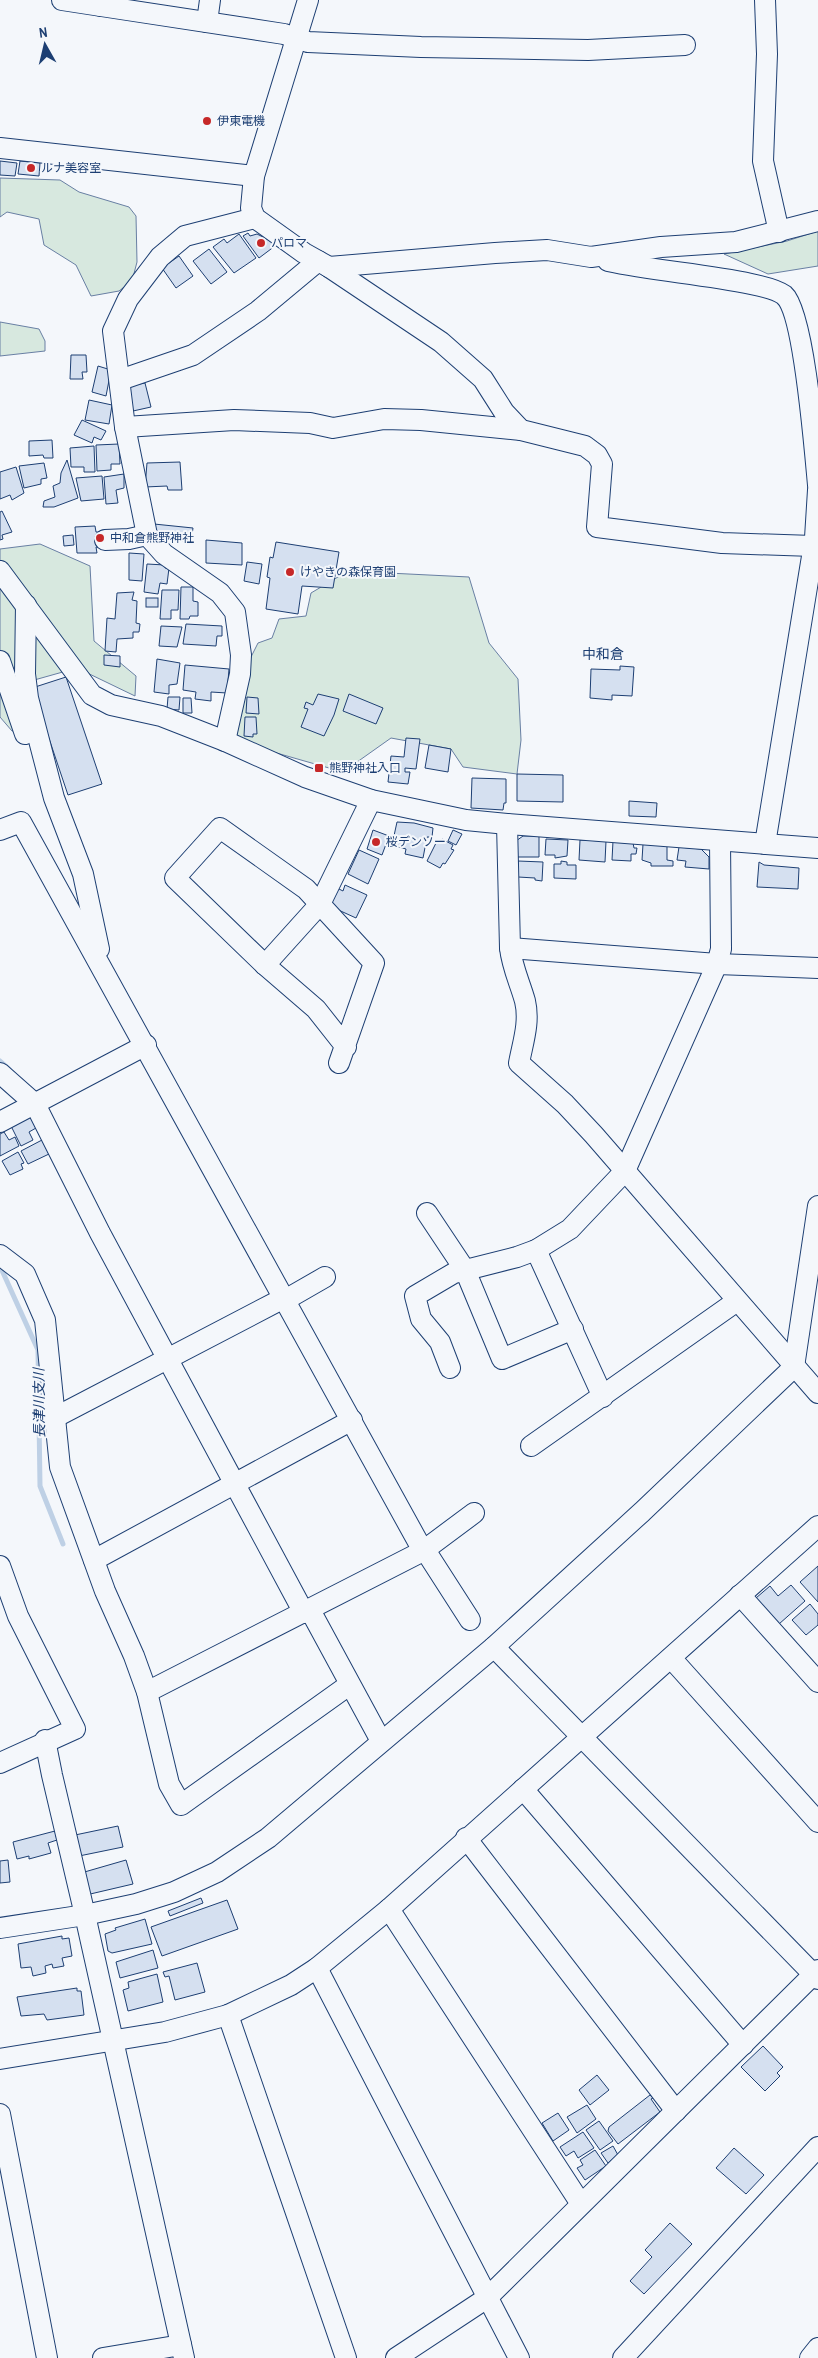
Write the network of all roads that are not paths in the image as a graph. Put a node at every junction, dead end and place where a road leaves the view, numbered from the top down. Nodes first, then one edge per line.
1 (62, 0) edge
2 (210, 0) edge
3 (308, 0) edge
4 (766, 0) edge
5 (102, 3) edge
6 (207, 22) junction
7 (297, 38) junction
8 (685, 45) dead end
9 (0, 148) edge
10 (254, 176) junction
11 (255, 218) junction
12 (818, 221) edge
13 (779, 232) junction
14 (592, 257) junction
15 (324, 264) junction
16 (120, 380) junction
17 (125, 427) junction
18 (521, 430) junction
19 (818, 485) edge
20 (818, 490) edge
21 (147, 535) junction
22 (105, 540) dead end
23 (815, 541) edge
24 (0, 571) edge
25 (26, 605) junction
26 (0, 661) edge
27 (226, 741) junction
28 (51, 787) junction
29 (371, 800) junction
30 (507, 824) junction
31 (0, 830) edge
32 (720, 841) junction
33 (765, 844) junction
34 (818, 848) edge
35 (320, 904) junction
36 (510, 948) junction
37 (717, 964) junction
38 (265, 965) junction
39 (103, 968) junction
40 (818, 968) edge
41 (146, 1045) junction
42 (0, 1073) edge
43 (35, 1104) junction
44 (0, 1122) edge
45 (625, 1171) junction
46 (818, 1206) edge
47 (427, 1213) dead end
48 (536, 1250) junction
49 (0, 1255) edge
50 (465, 1270) junction
51 (324, 1277) dead end
52 (285, 1299) junction
53 (737, 1301) junction
54 (573, 1329) junction
55 (167, 1359) junction
56 (794, 1367) junction
57 (450, 1368) dead end
58 (818, 1393) edge
59 (603, 1397) junction
60 (54, 1418) junction
61 (352, 1420) junction
62 (531, 1446) dead end
63 (235, 1484) junction
64 (474, 1514) dead end
65 (816, 1532) edge
66 (424, 1551) junction
67 (94, 1560) junction
68 (0, 1566) edge
69 (740, 1595) junction
70 (307, 1612) junction
71 (470, 1620) dead end
72 (494, 1648) junction
73 (671, 1658) junction
74 (818, 1682) edge
75 (350, 1685) junction
76 (147, 1692) junction
77 (581, 1736) junction
78 (45, 1740) junction
79 (381, 1741) junction
80 (0, 1763) edge
81 (523, 1789) junction
82 (818, 1822) edge
83 (466, 1838) junction
84 (389, 1909) junction
85 (85, 1915) junction
86 (0, 1928) edge
87 (317, 1968) junction
88 (817, 1974) edge
89 (228, 2015) junction
90 (112, 2041) junction
91 (743, 2045) junction
92 (0, 2059) edge
93 (676, 2111) junction
94 (0, 2114) edge
95 (818, 2147) edge
96 (581, 2204) junction
97 (486, 2298) junction
98 (818, 2348) edge
99 (182, 2352) edge
100 (47, 2358) edge
101 (103, 2358) edge
102 (346, 2358) edge
103 (396, 2358) edge
104 (519, 2358) edge
105 (623, 2358) edge
106 (810, 2358) edge

1 - 5 street
2 - 6 street
3 - 7 street
4 - 13 street
5 - 6 street
6 - 7 street
7 - 8 street
7 - 10 street
9 - 10 street
10 - 11 street
11 - 15 street
11 - 16 street
12 - 13 street
13 - 14 street
14 - 15 street
14 - 19 street
15 - 16 street
15 - 18 street
16 - 17 street
17 - 18 street
17 - 21 street
18 - 23 street
20 - 23 street
21 - 22 street
21 - 27 street
23 - 33 street
24 - 25 street
25 - 27 street
25 - 28 street
26 - 28 street
27 - 29 street
28 - 39 street
29 - 30 street
29 - 35 street
30 - 32 street
30 - 36 street
31 - 39 street
32 - 33 street
32 - 37 street
33 - 34 street
35 - 38 street
35 - 38 street
35 - 38 street
36 - 37 street
36 - 45 street
37 - 40 street
37 - 45 street
39 - 41 street
41 - 43 street
41 - 52 street
42 - 43 street
43 - 44 street
43 - 55 street
45 - 48 street
45 - 53 street
46 - 56 street
47 - 50 street
48 - 50 street
48 - 54 street
49 - 60 street
50 - 54 street
50 - 57 street
51 - 52 street
52 - 55 street
52 - 61 street
53 - 56 street
53 - 59 street
54 - 59 street
55 - 60 street
55 - 63 street
56 - 58 street
56 - 72 street
59 - 62 street
60 - 67 street
61 - 63 street
61 - 66 street
63 - 67 street
63 - 70 street
64 - 66 street
65 - 69 street
66 - 70 street
66 - 71 street
67 - 76 street
68 - 78 street
69 - 73 street
69 - 74 street
70 - 75 street
70 - 76 street
72 - 77 street
72 - 79 street
73 - 77 street
73 - 82 street
75 - 76 street
75 - 79 street
77 - 81 street
77 - 88 street
78 - 80 street
78 - 85 street
79 - 85 street
81 - 83 street
81 - 91 street
83 - 84 street
83 - 93 street
84 - 87 street
84 - 96 street
85 - 86 street
85 - 90 street
87 - 89 street
87 - 97 street
88 - 91 street
89 - 90 street
89 - 102 street
90 - 92 street
90 - 99 street
91 - 93 street
93 - 96 street
94 - 100 street
95 - 105 street
96 - 97 street
97 - 103 street
97 - 104 street
98 - 106 street
99 - 101 street

